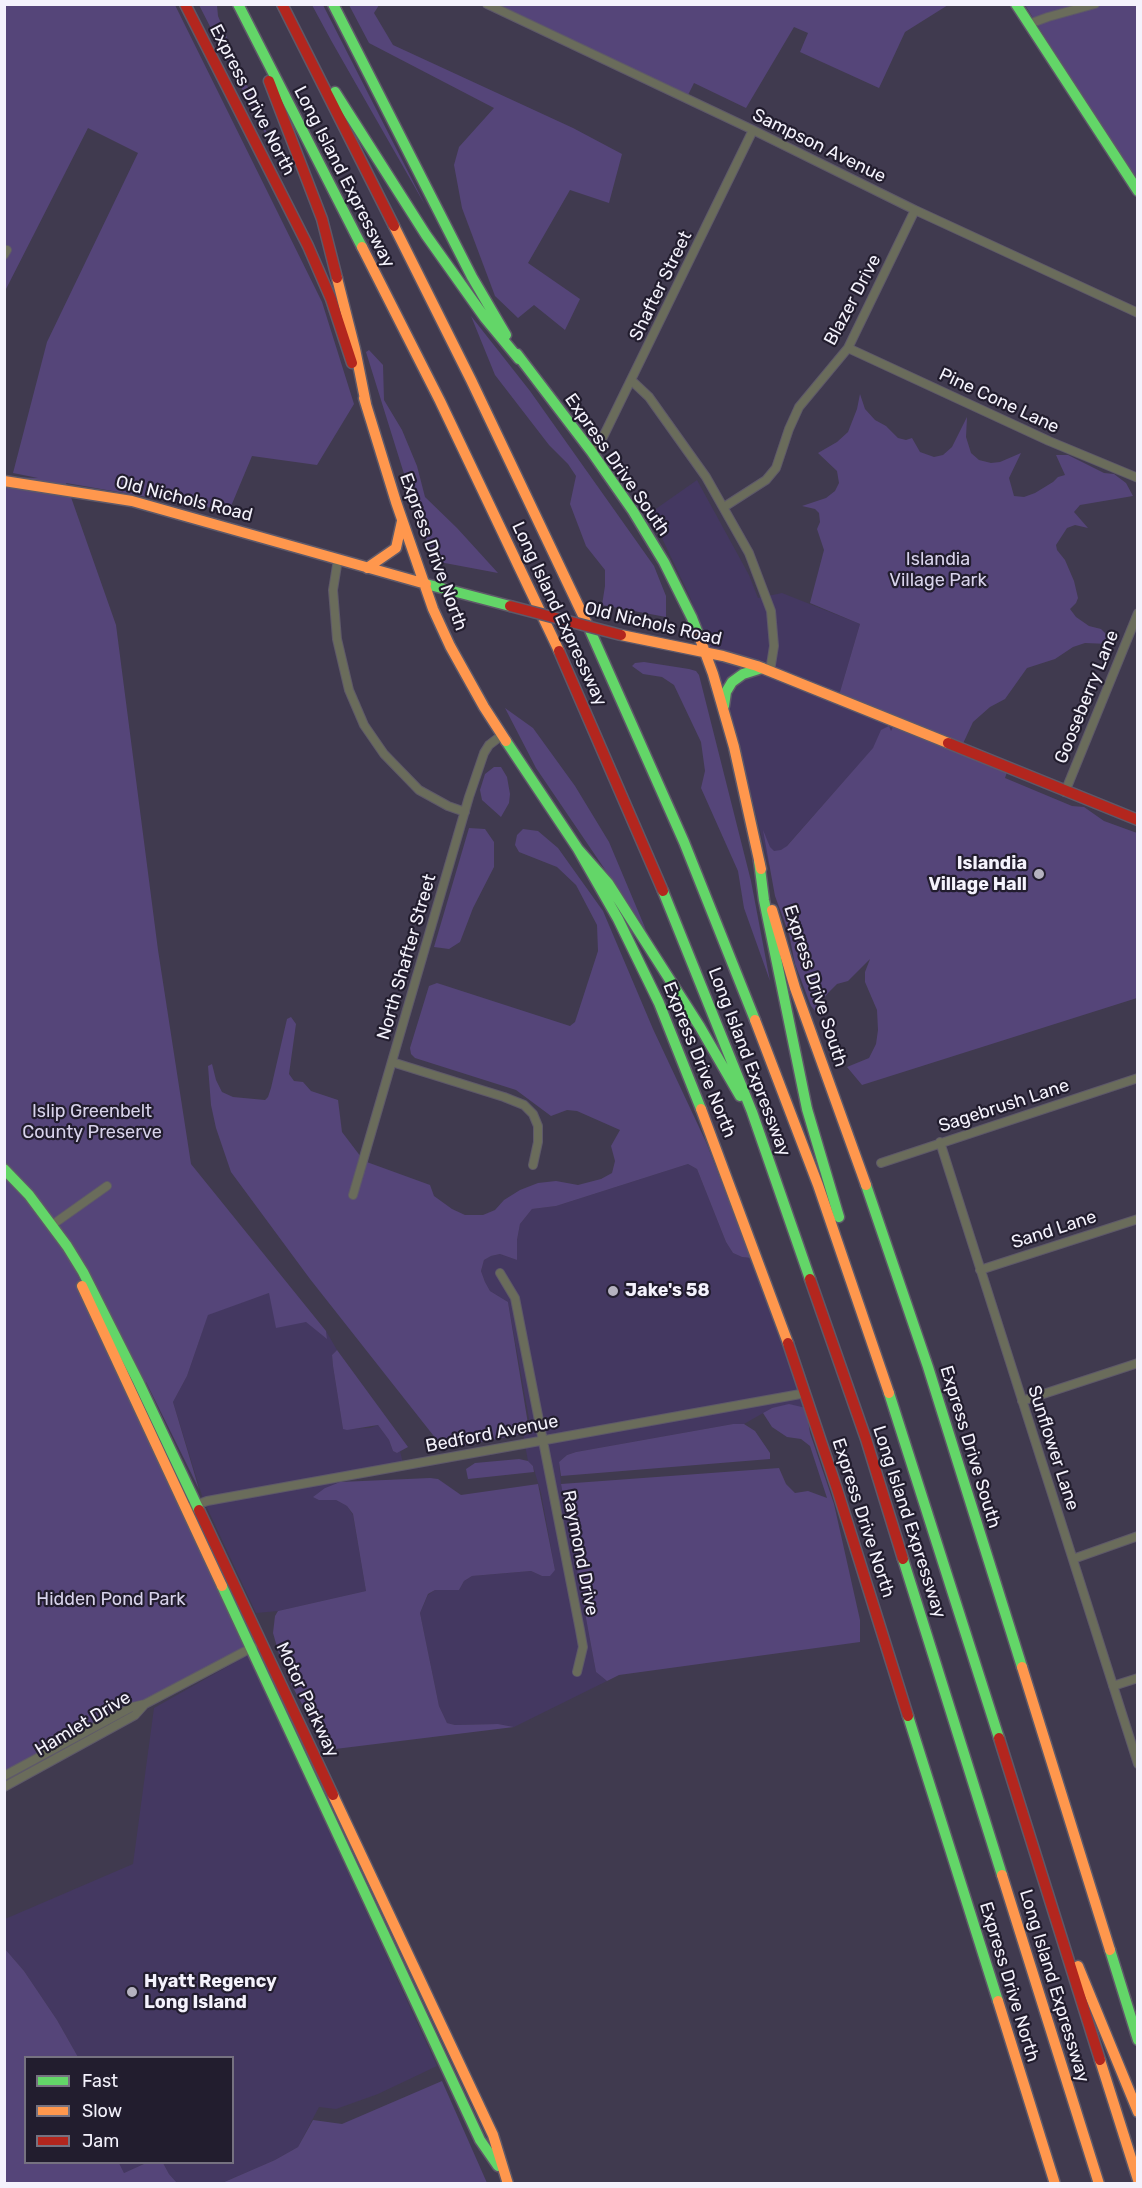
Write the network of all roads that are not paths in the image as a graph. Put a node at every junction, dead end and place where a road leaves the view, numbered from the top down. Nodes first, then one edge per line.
1 (185, 4) edge
2 (238, 4) edge
3 (282, 4) edge
4 (333, 4) edge
5 (487, 4) edge
6 (1016, 4) edge
7 (1095, 4) edge
8 (1029, 24) junction
9 (250, 29) junction
10 (304, 49) junction
11 (753, 130) junction
12 (1137, 191) edge
13 (915, 210) junction
14 (1137, 313) edge
15 (848, 348) junction
16 (519, 359) junction
17 (631, 380) junction
18 (366, 404) junction
19 (591, 451) junction
20 (1137, 477) edge
21 (4, 481) edge
22 (724, 507) junction
23 (402, 520) junction
24 (338, 559) junction
25 (367, 568) junction
26 (424, 583) junction
27 (1137, 613) edge
28 (706, 653) junction
29 (766, 670) junction
30 (724, 709) junction
31 (502, 735) junction
32 (1065, 792) junction
33 (465, 812) junction
34 (1137, 820) edge
35 (578, 849) junction
36 (759, 861) junction
37 (392, 1062) junction
38 (1137, 1078) edge
39 (752, 1112) junction
40 (940, 1143) junction
41 (881, 1163) dead end
42 (533, 1165) dead end
43 (4, 1169) edge
44 (107, 1186) dead end
45 (353, 1195) dead end
46 (1137, 1219) edge
47 (52, 1225) junction
48 (67, 1246) junction
49 (842, 1254) junction
50 (980, 1270) junction
51 (500, 1273) dead end
52 (1137, 1363) edge
53 (806, 1393) junction
54 (1022, 1401) junction
55 (543, 1439) junction
56 (197, 1504) junction
57 (185, 1509) junction
58 (1137, 1536) edge
59 (1073, 1559) junction
60 (263, 1643) junction
61 (251, 1648) junction
62 (577, 1672) dead end
63 (1137, 1678) edge
64 (1113, 1686) junction
65 (145, 1704) junction
66 (1137, 1764) edge
67 (4, 1776) edge
68 (4, 1787) edge
69 (1065, 1945) junction
70 (1137, 2040) edge
71 (1137, 2112) edge
72 (506, 2179) edge
73 (1137, 2180) edge
74 (1055, 2184) edge
75 (1099, 2184) edge

1 - 18 main road, Express Drive North
2 - 9 main road, Long Island Expressway
3 - 10 main road, Long Island Expressway
4 - 16 main road, Express Drive South
5 - 11 street, Sampson Avenue
6 - 8 main road
7 - 8 street
8 - 12 main road
9 - 18 main road
9 - 39 main road, Long Island Expressway
10 - 16 main road
10 - 49 main road, Long Island Expressway
11 - 13 street, Sampson Avenue
11 - 17 street, Shafter Street
13 - 14 street, Sampson Avenue
13 - 15 street, Blazer Drive
15 - 20 street, Pine Cone Lane
15 - 22 street, Blazer Drive
16 - 19 main road, Express Drive South
17 - 19 street, Shafter Street
17 - 22 street
18 - 23 main road, Express Drive North
19 - 28 main road, Express Drive South
21 - 24 main road, Old Nichols Road
22 - 29 street
23 - 25 main road
23 - 26 main road, Express Drive North
24 - 25 main road, Old Nichols Road
24 - 33 street
25 - 26 main road, Old Nichols Road
26 - 28 main road, Old Nichols Road, bridge
26 - 31 main road, Express Drive North
27 - 32 street, Gooseberry Lane
28 - 29 main road, Old Nichols Road
28 - 30 main road, Express Drive South
29 - 30 main road
29 - 32 main road, Old Nichols Road
30 - 36 main road, Express Drive South
31 - 33 street, North Shafter Street
31 - 35 main road, Express Drive North
32 - 34 main road, Old Nichols Road
33 - 37 street, North Shafter Street
35 - 39 main road
35 - 53 main road, Express Drive North
36 - 49 main road
36 - 70 main road, Express Drive South
37 - 42 street
37 - 45 street, North Shafter Street
38 - 40 street, Sagebrush Lane
39 - 75 main road, Long Island Expressway
40 - 41 street, Sagebrush Lane
40 - 50 street, Sunflower Lane
43 - 47 main road, Motor Parkway
44 - 47 street
46 - 50 street, Sand Lane
47 - 48 main road, Motor Parkway
48 - 56 main road, Motor Parkway
48 - 57 main road, Motor Parkway
49 - 69 main road, Long Island Expressway
50 - 54 street, Sunflower Lane
51 - 55 street, Raymond Drive
52 - 54 street
53 - 55 street, Bedford Avenue
53 - 74 main road, Express Drive North
54 - 59 street, Sunflower Lane
55 - 56 street, Bedford Avenue
55 - 62 street, Raymond Drive
56 - 57 street, Bedford Avenue
56 - 60 main road, Motor Parkway
57 - 61 main road, Motor Parkway
58 - 59 street
59 - 64 street, Sunflower Lane
60 - 61 street, Hamlet Drive
60 - 72 main road, Motor Parkway
61 - 65 street, Hamlet Drive
61 - 72 main road, Motor Parkway
63 - 64 street
64 - 66 street, Sunflower Lane
65 - 67 street, Hamlet Drive
65 - 68 street, Hamlet Drive
69 - 71 main road
69 - 73 main road, Long Island Expressway

